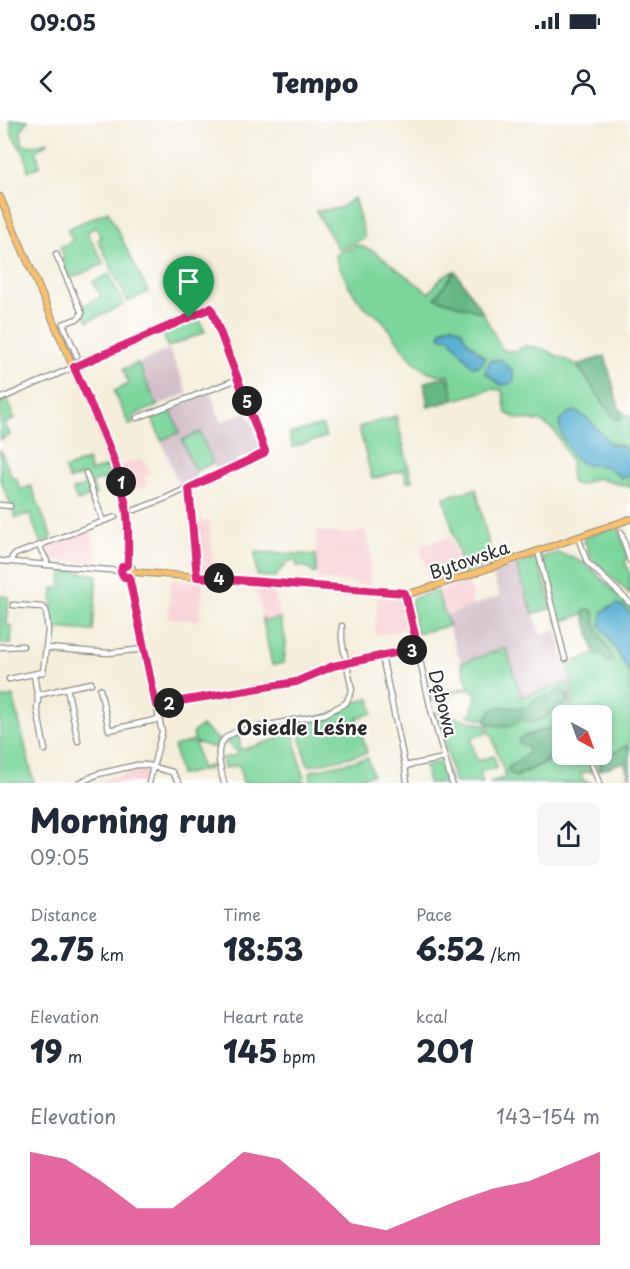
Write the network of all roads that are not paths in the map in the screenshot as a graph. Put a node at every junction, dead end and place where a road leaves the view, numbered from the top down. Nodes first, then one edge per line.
1 (0, 197) edge
2 (56, 254) dead end
3 (60, 326) junction
4 (77, 356) dead end
5 (74, 367) junction
6 (238, 379) junction
7 (0, 399) edge
8 (137, 418) dead end
9 (86, 473) dead end
10 (189, 488) junction
11 (0, 505) edge
12 (10, 506) dead end
13 (135, 510) dead end
14 (115, 517) dead end
15 (630, 519) edge
16 (103, 521) junction
17 (621, 532) dead end
18 (578, 537) junction
19 (39, 546) junction
20 (538, 551) junction
21 (0, 561) edge
22 (630, 561) edge
23 (10, 562) junction
24 (46, 565) junction
25 (128, 565) junction
26 (121, 571) junction
27 (131, 574) junction
28 (197, 577) junction
29 (405, 593) junction
30 (630, 603) edge
31 (13, 605) dead end
32 (342, 626) dead end
33 (0, 646) edge
34 (23, 646) dead end
35 (46, 648) junction
36 (418, 648) junction
37 (144, 649) junction
38 (382, 656) junction
39 (565, 659) dead end
40 (346, 663) junction
41 (34, 675) junction
42 (9, 679) dead end
43 (92, 683) dead end
44 (67, 688) junction
45 (100, 689) dead end
46 (38, 695) junction
47 (156, 705) junction
48 (160, 719) junction
49 (78, 741) dead end
50 (45, 750) dead end
51 (445, 758) junction
52 (592, 765) edge
53 (405, 766) junction
54 (153, 767) junction
55 (79, 783) edge
56 (149, 783) edge
57 (179, 783) edge
58 (224, 783) edge
59 (407, 783) edge
60 (452, 783) edge
61 (599, 783) edge

1 - 3 main road
2 - 3 street
3 - 4 street
3 - 5 main road
5 - 6 street
5 - 7 street
5 - 25 main road
6 - 8 street
6 - 10 street
9 - 16 street
10 - 13 street
10 - 28 street
11 - 12 street
14 - 16 street
15 - 18 main road, Bytowska
16 - 19 street
17 - 22 street
18 - 20 main road, Bytowska
18 - 30 street
19 - 23 street
19 - 24 street
20 - 29 main road, Bytowska
20 - 39 street
21 - 23 street
23 - 24 street
24 - 26 street
25 - 26 main road
25 - 27 main road
26 - 27 main road
27 - 28 main road, Bytowska
27 - 37 street
28 - 29 main road, Bytowska
29 - 36 street, Dębowa
31 - 35 street
32 - 40 street
33 - 34 street
35 - 37 street
35 - 41 street
36 - 38 street
36 - 51 street, Dębowa
37 - 47 street
38 - 40 street
38 - 53 street
40 - 47 street
40 - 58 street
41 - 42 street
41 - 46 street
43 - 44 street
44 - 46 street
44 - 49 street
45 - 48 street
46 - 50 street
47 - 48 street
48 - 54 street
51 - 53 street
51 - 60 street, Dębowa
52 - 61 street
53 - 59 street
54 - 55 street
54 - 56 street
54 - 57 street

